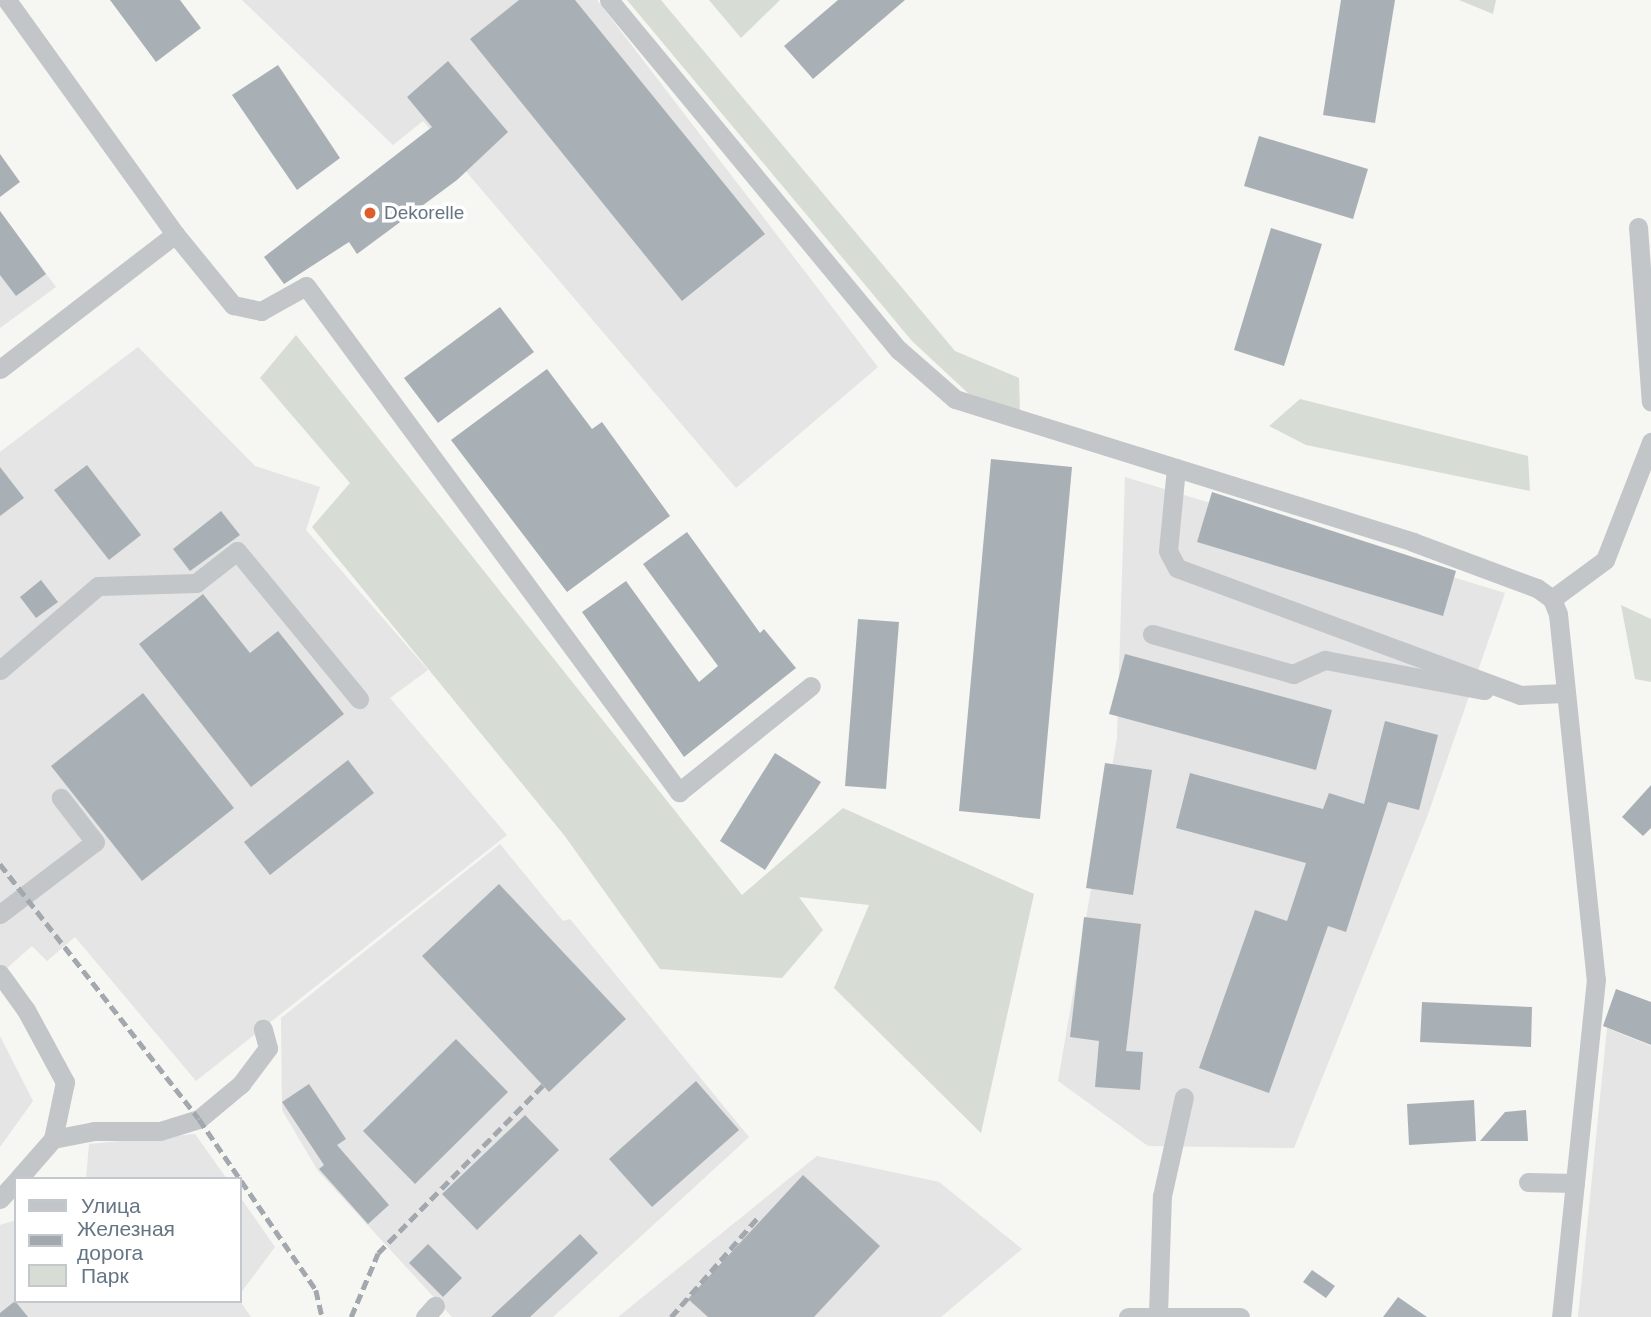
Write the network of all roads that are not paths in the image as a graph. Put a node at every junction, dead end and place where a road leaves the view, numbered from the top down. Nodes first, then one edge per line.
1 (7, 0) edge
2 (609, 0) edge
3 (1638, 227) dead end
4 (175, 234) junction
5 (0, 369) edge
6 (1651, 402) edge
7 (1651, 442) edge
8 (1176, 468) junction
9 (1552, 599) junction
10 (1152, 634) dead end
11 (0, 670) edge
12 (811, 687) dead end
13 (1565, 693) junction
14 (1520, 695) junction
15 (359, 699) dead end
16 (61, 798) dead end
17 (0, 914) edge
18 (0, 974) edge
19 (263, 1029) dead end
20 (1184, 1097) dead end
21 (53, 1139) junction
22 (20, 1177) edge
23 (1528, 1182) dead end
24 (14, 1183) edge
25 (1575, 1183) junction
26 (0, 1199) edge
27 (1158, 1314) junction
28 (1128, 1317) edge
29 (1240, 1317) edge
30 (1560, 1317) edge

1 - 4 street
2 - 8 street
3 - 6 street
4 - 5 street
4 - 12 street
7 - 9 street
8 - 9 street
8 - 14 street
9 - 13 street
10 - 14 street
11 - 15 street
13 - 14 street
13 - 25 street
16 - 17 street
18 - 21 street
19 - 21 street
20 - 27 street
21 - 22 street
23 - 25 street
24 - 26 street
25 - 30 street
27 - 28 street
27 - 29 street

